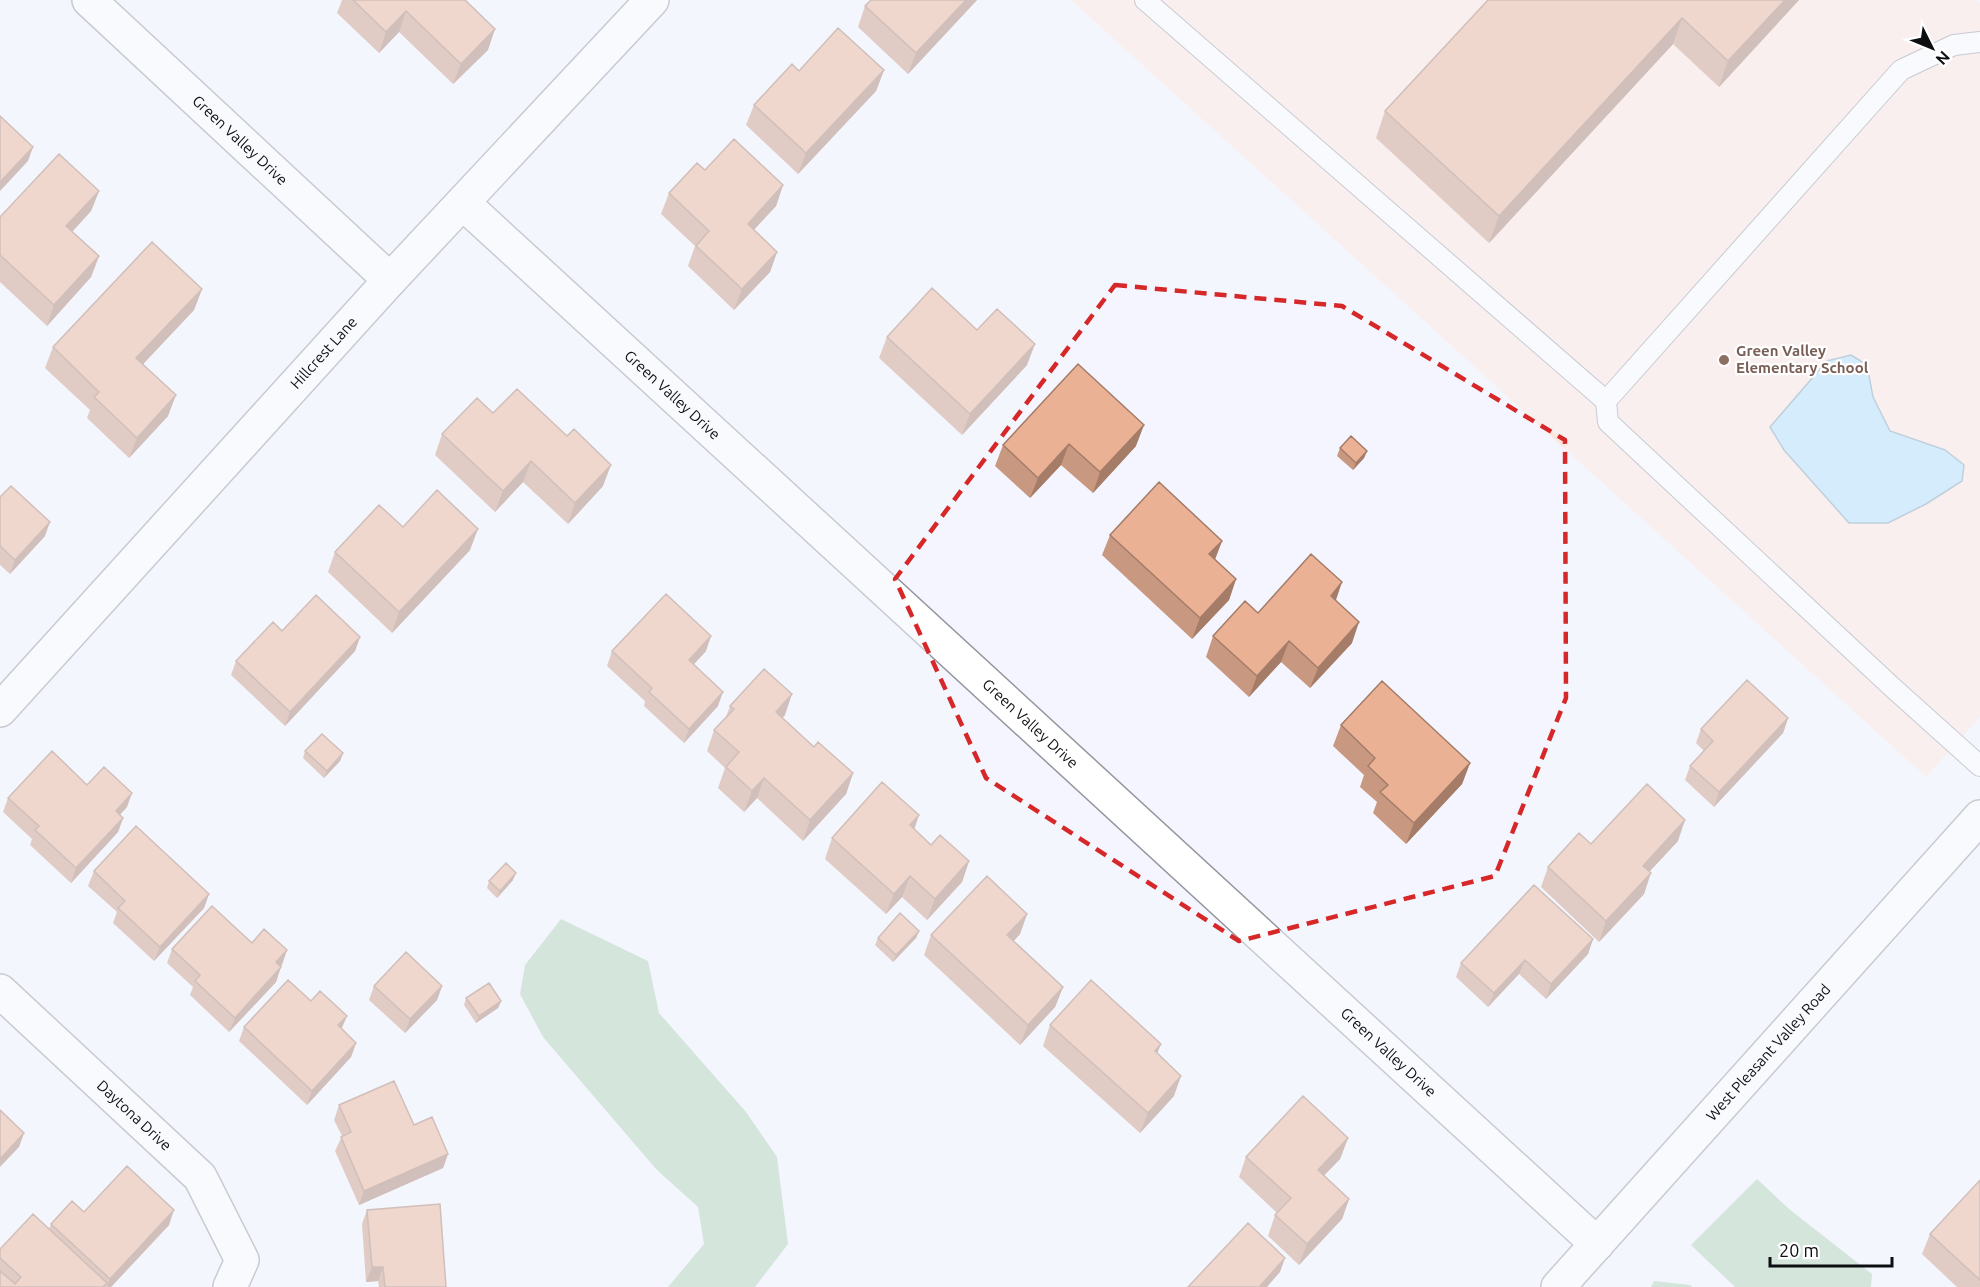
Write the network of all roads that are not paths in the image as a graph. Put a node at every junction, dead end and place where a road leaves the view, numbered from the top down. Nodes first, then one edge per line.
1 (89, 0) edge
2 (652, 0) edge
3 (1145, 0) edge
4 (1980, 42) edge
5 (463, 203) junction
6 (390, 280) junction
7 (1606, 401) junction
8 (0, 710) edge
9 (1980, 766) edge
10 (1980, 818) edge
11 (0, 991) edge
12 (1597, 1244) junction
13 (236, 1273) edge
14 (1558, 1287) edge

1 - 6 street, Green Valley Drive
2 - 5 street, Hillcrest Lane
3 - 7 lane
4 - 7 lane
5 - 6 street, Hillcrest Lane
5 - 12 street, Green Valley Drive
6 - 8 street, Hillcrest Lane
7 - 9 lane
10 - 12 street, West Pleasant Valley Road
11 - 13 street, Daytona Drive
12 - 14 street, West Pleasant Valley Road

